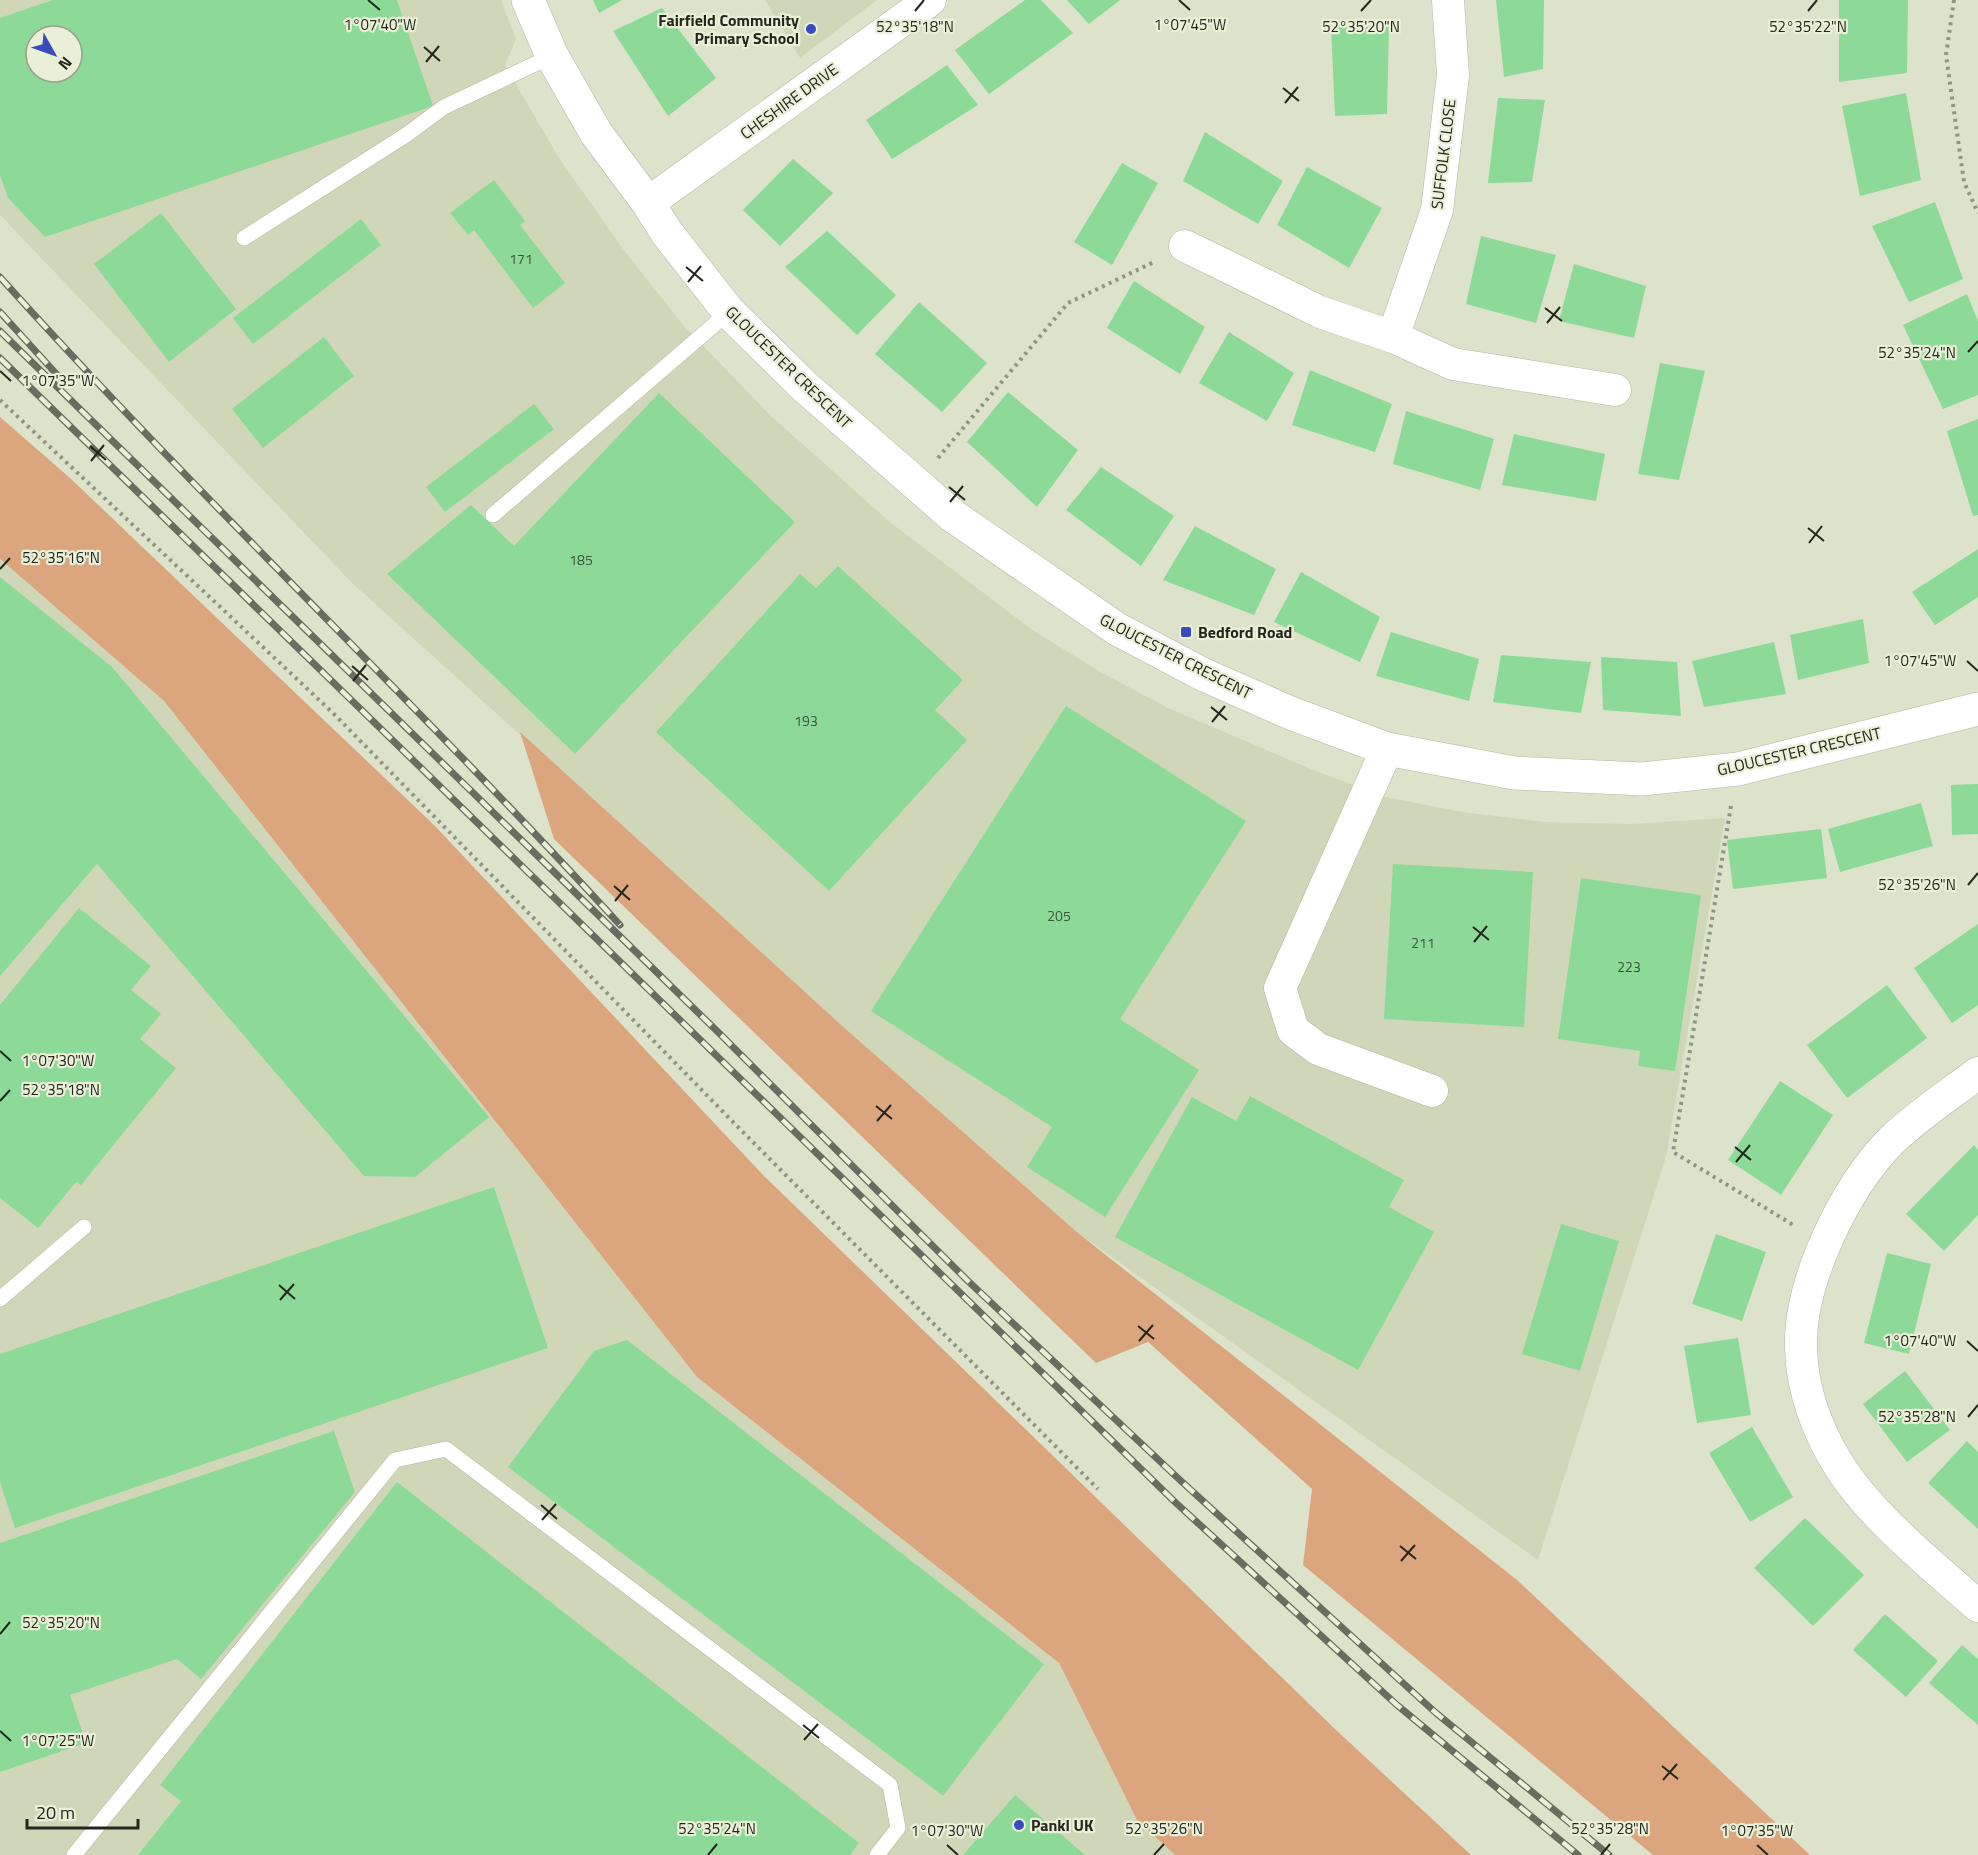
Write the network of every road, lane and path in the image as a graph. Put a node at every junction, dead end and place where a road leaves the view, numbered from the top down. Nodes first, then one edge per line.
1 (528, 0) edge
2 (930, 0) edge
3 (1448, 0) edge
4 (1954, 0) edge
5 (552, 56) junction
6 (648, 203) junction
7 (1978, 213) edge
8 (244, 238) dead end
9 (1185, 246) joint
10 (729, 312) junction
11 (1394, 337) junction
12 (1615, 390) dead end
13 (0, 400) edge
14 (947, 466) dead end
15 (493, 515) dead end
16 (1978, 709) edge
17 (1387, 749) junction
18 (1738, 769) junction
19 (1978, 1073) edge
20 (1432, 1091) dead end
21 (84, 1227) dead end
22 (1824, 1244) junction
23 (0, 1299) edge
24 (1098, 1489) dead end
25 (1978, 1606) edge
26 (74, 1855) edge
27 (877, 1855) edge

1 - 5 street, GLOUCESTER CRESCENT
2 - 6 street, CHESHIRE DRIVE
3 - 11 street, SUFFOLK CLOSE
4 - 7 path
5 - 6 street, GLOUCESTER CRESCENT
5 - 8 lane
6 - 10 street, GLOUCESTER CRESCENT
9 - 11 street
9 - 14 path
10 - 15 lane
10 - 17 street, GLOUCESTER CRESCENT
11 - 12 street
13 - 24 path
16 - 18 street, GLOUCESTER CRESCENT
17 - 18 street, GLOUCESTER CRESCENT
17 - 20 street
18 - 22 path
19 - 22 street
21 - 23 lane
22 - 25 street
26 - 27 lane

